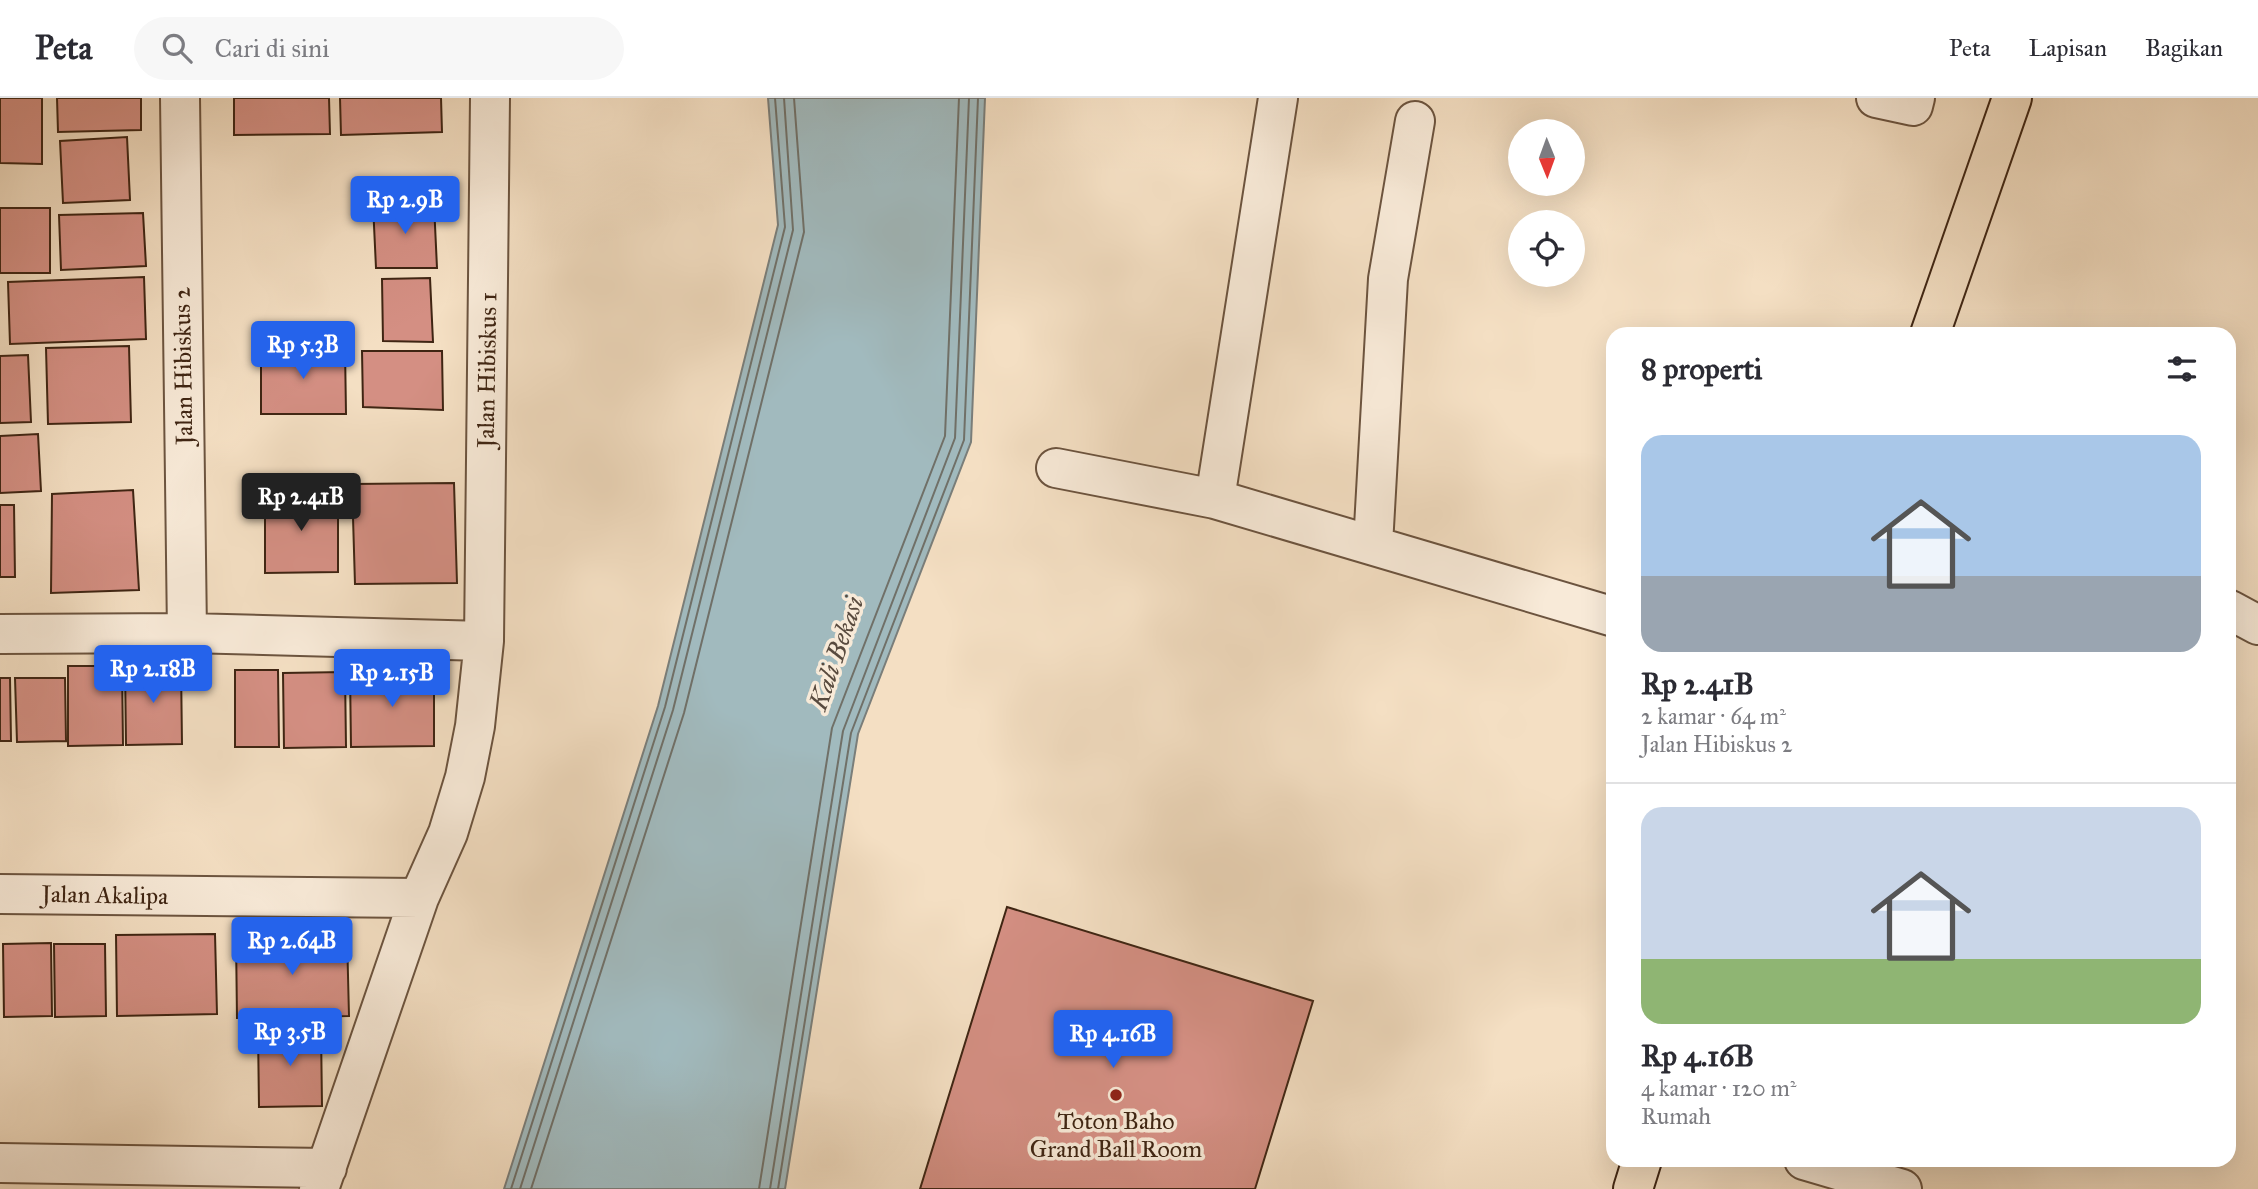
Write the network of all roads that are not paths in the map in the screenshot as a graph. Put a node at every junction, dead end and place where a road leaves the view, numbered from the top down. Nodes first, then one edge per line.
1 (180, 98) edge
2 (489, 98) edge
3 (1278, 98) edge
4 (1876, 98) edge
5 (1915, 98) edge
6 (2012, 98) edge
7 (1415, 121) dead end
8 (1932, 327) edge
9 (1056, 468) dead end
10 (1215, 499) junction
11 (1373, 545) junction
12 (2236, 613) edge
13 (1606, 615) edge
14 (2258, 625) edge
15 (187, 633) junction
16 (0, 634) edge
17 (484, 642) junction
18 (0, 894) edge
19 (419, 898) junction
20 (0, 1163) edge
21 (1640, 1167) edge
22 (1828, 1167) edge
23 (323, 1179) edge
24 (1633, 1189) edge
25 (1902, 1189) edge

1 - 15 street, Jalan Hibiskus 2
2 - 17 street, Jalan Hibiskus 1
3 - 10 street
4 - 5 street
6 - 8 main road
7 - 11 street
9 - 10 street
10 - 11 street
11 - 13 street
12 - 14 street
15 - 16 street
15 - 17 street
17 - 19 street, Jalan Hibiskus 1
18 - 19 street, Jalan Akalipa
19 - 23 street, Jalan Hibiskus 1
20 - 23 street
21 - 24 main road
22 - 25 street

